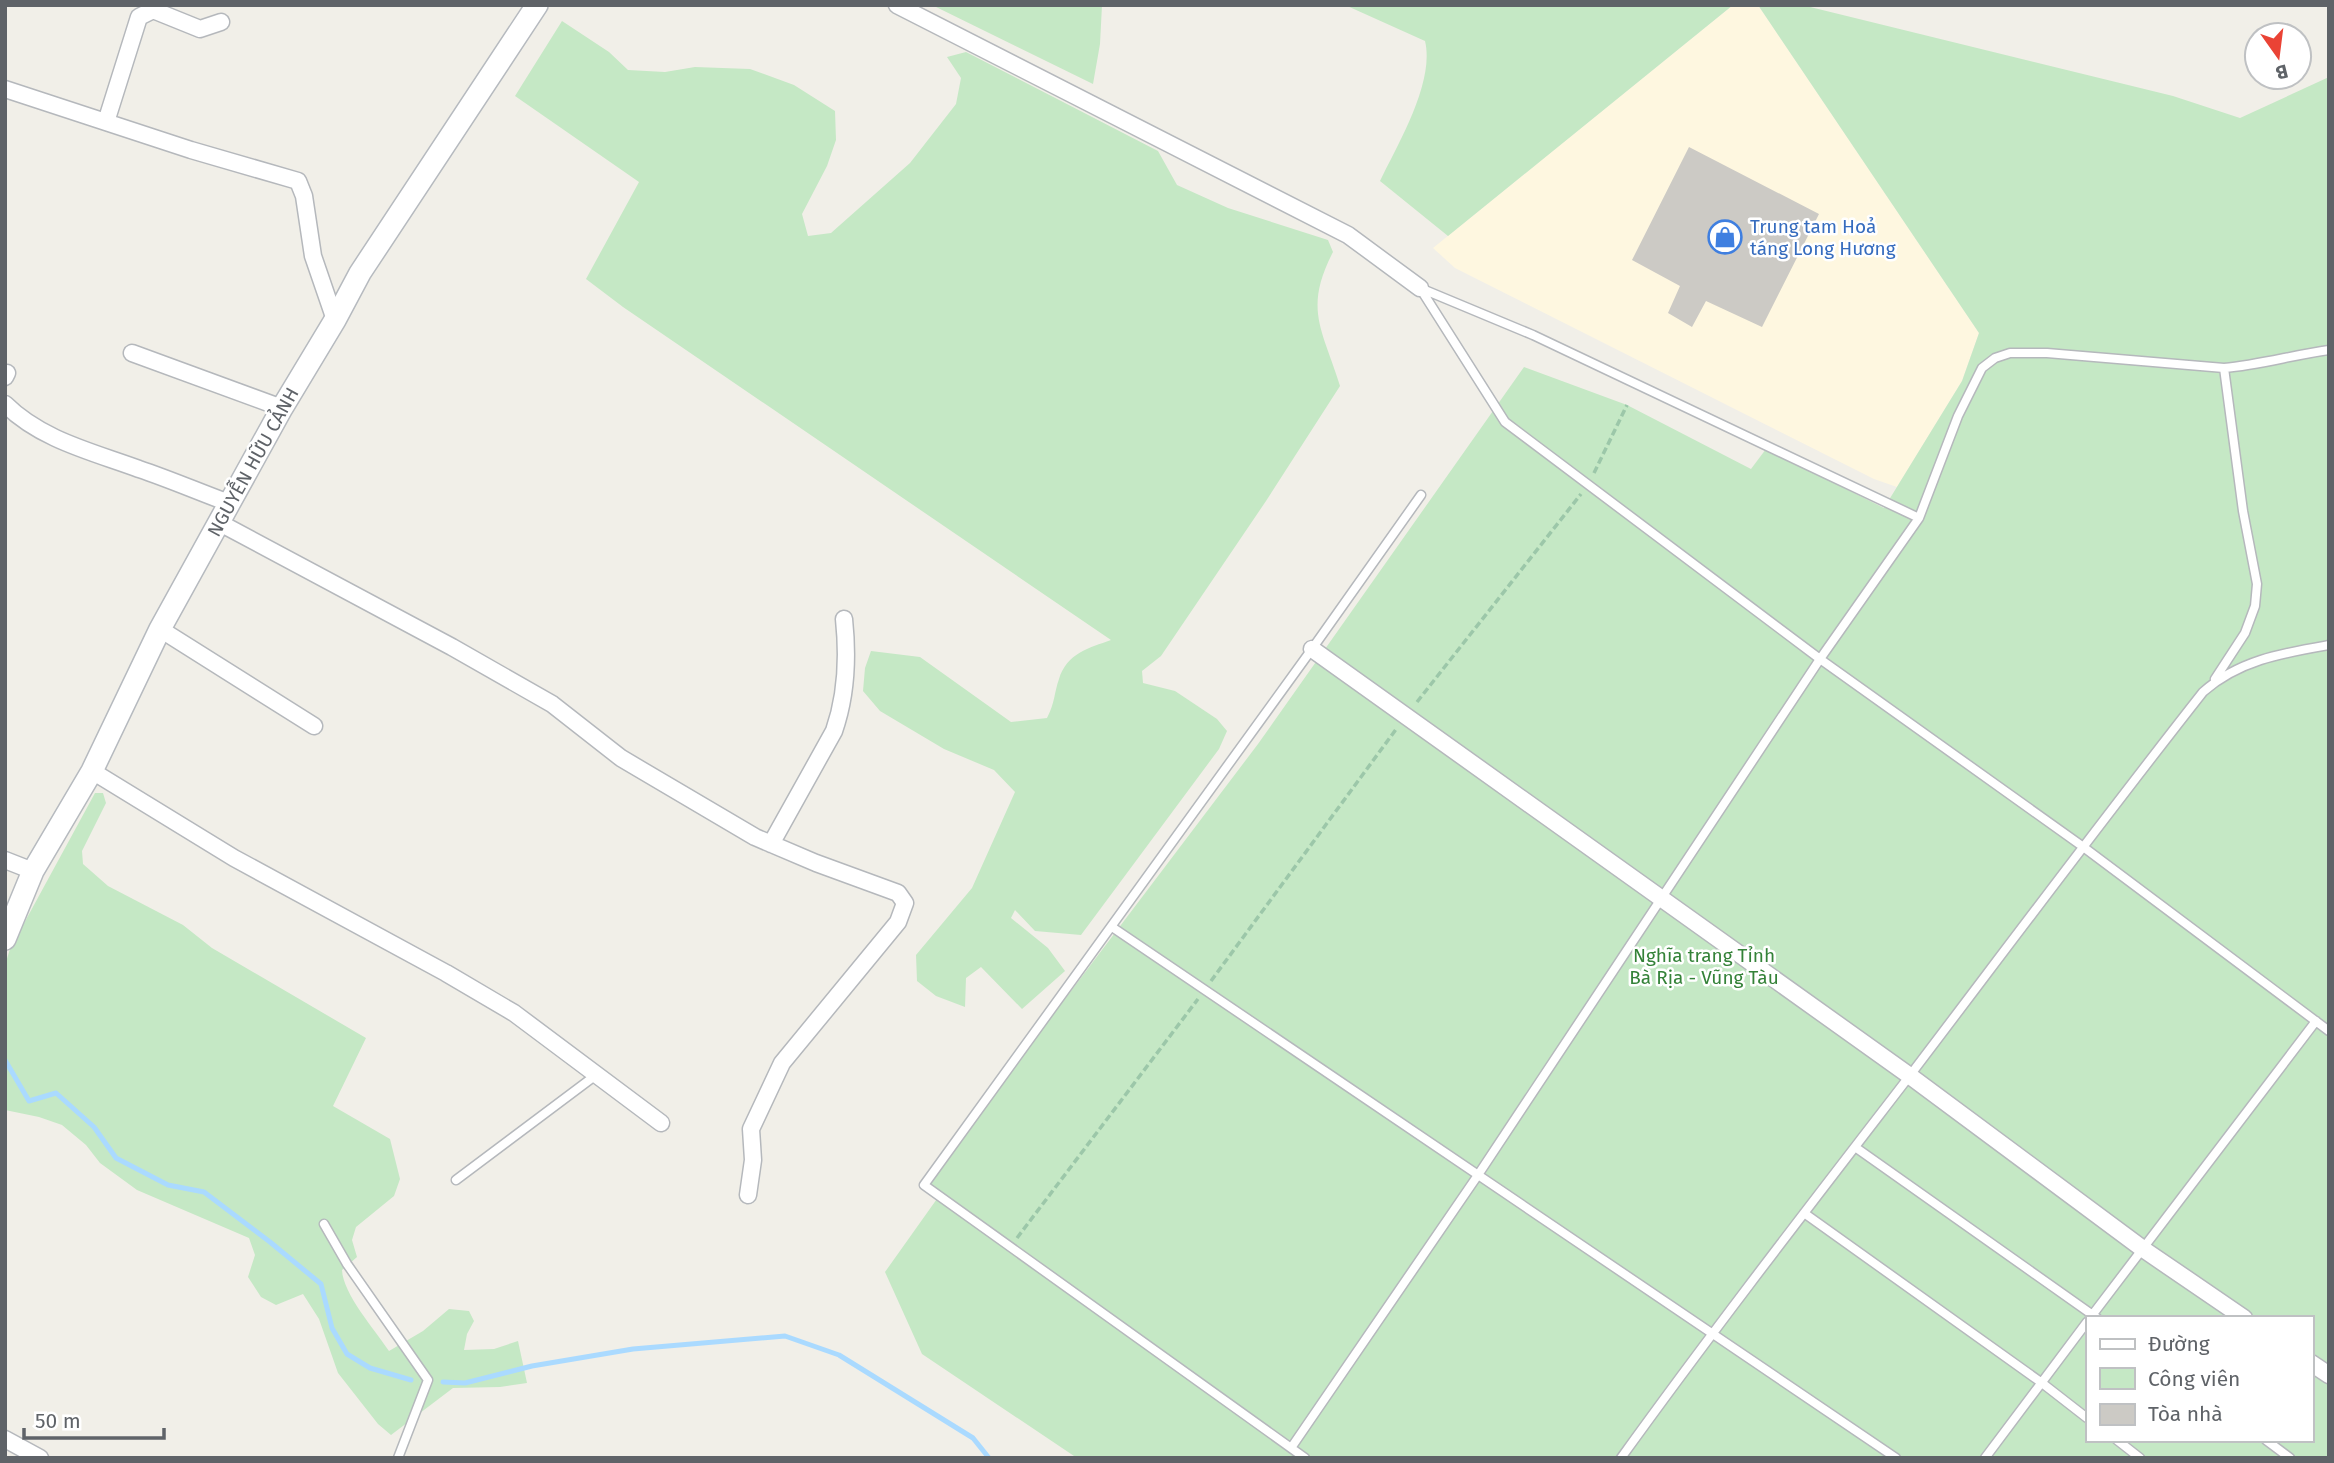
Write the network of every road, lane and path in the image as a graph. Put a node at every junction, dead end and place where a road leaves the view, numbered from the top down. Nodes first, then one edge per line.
1 (537, 5) edge
2 (897, 5) edge
3 (221, 22) dead end
4 (5, 89) edge
5 (106, 122) junction
6 (1420, 288) junction
7 (335, 320) junction
8 (2329, 350) edge
9 (132, 353) dead end
10 (2224, 368) junction
11 (5, 404) edge
12 (1627, 405) dead end
13 (282, 408) junction
14 (1588, 485) junction
15 (1421, 495) dead end
16 (229, 503) junction
17 (1919, 518) junction
18 (218, 522) junction
19 (844, 619) dead end
20 (160, 629) junction
21 (2329, 645) edge
22 (1312, 649) junction
23 (1820, 659) junction
24 (2211, 685) junction
25 (1405, 716) junction
26 (314, 726) dead end
27 (92, 771) junction
28 (771, 844) junction
29 (2082, 846) junction
30 (5, 860) edge
31 (33, 871) junction
32 (1662, 899) junction
33 (1112, 927) junction
34 (5, 939) edge
35 (1205, 990) junction
36 (2316, 1021) junction
37 (2329, 1031) edge
38 (597, 1075) junction
39 (1910, 1076) junction
40 (661, 1123) dead end
41 (1855, 1147) junction
42 (1478, 1175) junction
43 (456, 1180) dead end
44 (747, 1195) dead end
45 (1804, 1213) junction
46 (324, 1224) dead end
47 (1010, 1247) junction
48 (2143, 1249) junction
49 (2089, 1316) edge
50 (2093, 1316) edge
51 (2241, 1316) edge
52 (2086, 1326) edge
53 (1712, 1333) junction
54 (2313, 1364) edge
55 (2329, 1375) edge
56 (2042, 1383) junction
57 (2086, 1417) edge
58 (5, 1439) edge
59 (2120, 1442) edge
60 (2269, 1442) edge
61 (1291, 1448) junction
62 (40, 1458) edge
63 (398, 1458) edge
64 (1305, 1458) edge
65 (1621, 1458) edge
66 (1896, 1458) edge
67 (1985, 1458) edge
68 (2140, 1458) edge
69 (2290, 1458) edge

1 - 7 main road, NGUYỄN HỮU CẢNH
2 - 6 street
3 - 5 street
4 - 5 street
5 - 7 street
6 - 14 lane
6 - 17 lane
7 - 13 main road, NGUYỄN HỮU CẢNH
8 - 10 lane
9 - 13 street
10 - 17 lane
10 - 24 lane
11 - 16 street
12 - 14 path
13 - 16 main road, NGUYỄN HỮU CẢNH
14 - 23 lane
14 - 25 path
15 - 22 lane
16 - 18 main road, NGUYỄN HỮU CẢNH
17 - 23 lane
18 - 20 main road, NGUYỄN HỮU CẢNH
18 - 28 street
19 - 28 street
20 - 26 street
20 - 27 main road, NGUYỄN HỮU CẢNH
21 - 24 lane
22 - 25 street
22 - 33 lane
23 - 29 lane
23 - 32 lane
24 - 29 lane
25 - 32 street
25 - 35 path
27 - 31 main road, NGUYỄN HỮU CẢNH
27 - 38 street
28 - 44 street
29 - 36 lane
29 - 39 lane
30 - 31 street
31 - 34 main road, NGUYỄN HỮU CẢNH
32 - 39 street
32 - 42 lane
33 - 35 lane
33 - 47 lane
35 - 42 lane
35 - 47 path
36 - 37 lane
36 - 48 lane
38 - 40 street
38 - 43 lane
39 - 41 lane
39 - 48 street
41 - 45 lane
41 - 49 lane
42 - 53 lane
42 - 61 lane
45 - 53 lane
45 - 56 lane
46 - 63 lane
47 - 61 lane
48 - 50 lane
48 - 51 street
52 - 56 lane
53 - 65 lane
53 - 66 lane
54 - 55 street
56 - 57 lane
56 - 67 lane
58 - 62 street
59 - 68 lane
60 - 69 lane
61 - 64 lane

